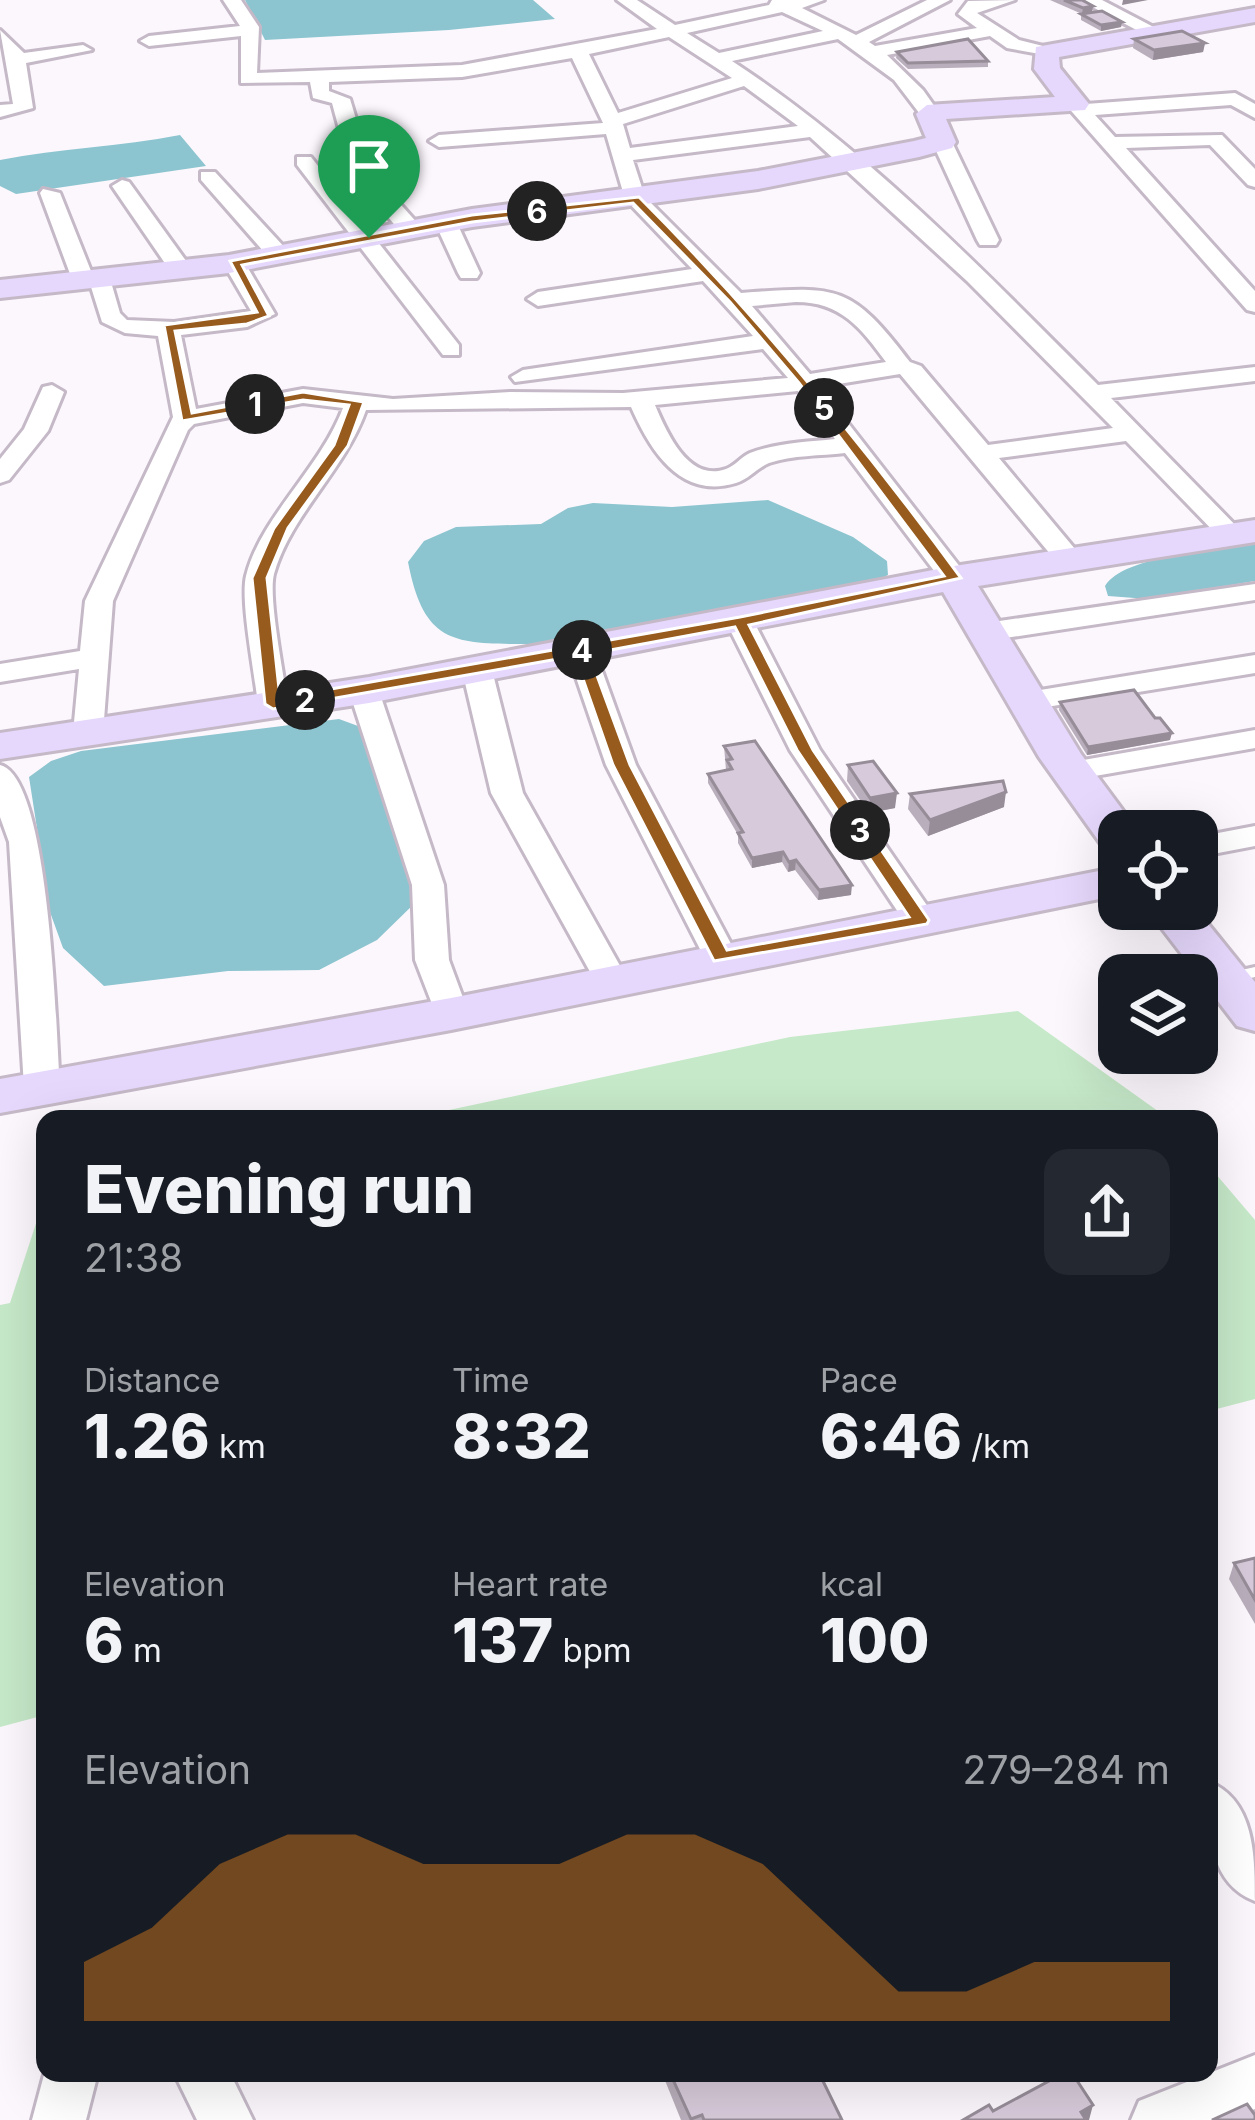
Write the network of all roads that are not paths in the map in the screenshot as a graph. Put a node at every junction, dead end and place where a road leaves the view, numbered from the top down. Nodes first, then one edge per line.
1 (232, 0) edge
2 (815, 0) edge
3 (941, 0) edge
4 (1006, 0) edge
5 (1088, 0) edge
6 (636, 2) edge
7 (776, 3) edge
8 (1255, 15) edge
9 (993, 30) junction
10 (250, 31) junction
11 (672, 31) junction
12 (1156, 33) junction
13 (0, 35) edge
14 (496, 40) dead end
15 (149, 41) dead end
16 (855, 43) junction
17 (83, 50) dead end
18 (578, 51) junction
19 (1045, 52) junction
20 (17, 59) junction
21 (718, 59) junction
22 (511, 64) junction
23 (319, 76) junction
24 (748, 79) junction
25 (1079, 107) junction
26 (0, 111) edge
27 (1255, 112) edge
28 (930, 114) junction
29 (613, 124) junction
30 (349, 129) dead end
31 (815, 130) junction
32 (439, 142) dead end
33 (942, 142) junction
34 (1114, 143) junction
35 (622, 155) junction
36 (304, 161) dead end
37 (849, 163) junction
38 (356, 166) dead end
39 (208, 176) dead end
40 (1255, 182) edge
41 (122, 186) dead end
42 (50, 193) dead end
43 (635, 199) junction
44 (446, 224) junction
45 (411, 230) junction
46 (369, 238) junction
47 (988, 240) dead end
48 (279, 255) junction
49 (234, 263) junction
50 (182, 270) junction
51 (469, 273) dead end
52 (709, 273) junction
53 (92, 281) junction
54 (0, 289) edge
55 (538, 299) dead end
56 (735, 300) junction
57 (1255, 304) edge
58 (168, 328) junction
59 (767, 340) junction
60 (451, 350) dead end
61 (902, 367) junction
62 (523, 377) dead end
63 (1250, 380) edge
64 (803, 381) junction
65 (52, 392) dead end
66 (1096, 393) junction
67 (640, 399) junction
68 (357, 402) junction
69 (186, 418) junction
70 (1133, 433) junction
71 (852, 445) junction
72 (982, 453) junction
73 (0, 475) edge
74 (1243, 533) edge
75 (1071, 561) junction
76 (954, 578) junction
77 (1255, 592) edge
78 (740, 622) junction
79 (986, 632) junction
80 (580, 651) junction
81 (94, 658) junction
82 (1255, 664) edge
83 (477, 670) junction
84 (0, 674) edge
85 (364, 691) junction
86 (1028, 701) junction
87 (273, 704) junction
88 (88, 733) junction
89 (1255, 739) edge
90 (0, 746) edge
91 (1072, 771) junction
92 (0, 774) edge
93 (1100, 810) edge
94 (1255, 836) edge
95 (1218, 843) edge
96 (1098, 885) edge
97 (920, 920) junction
98 (1187, 930) edge
99 (721, 957) junction
100 (611, 980) junction
101 (17, 983) edge
102 (1233, 988) edge
103 (451, 1014) junction
104 (21, 1091) edge
105 (1218, 1818) edge
106 (1255, 1878) edge
107 (1255, 2081) edge
108 (69, 2082) edge
109 (206, 2082) edge
110 (59, 2120) edge
111 (226, 2120) edge
112 (1158, 2120) edge

1 - 10 street
2 - 7 street
3 - 16 street
4 - 9 street
5 - 12 street
6 - 11 street
7 - 11 street
7 - 16 street
8 - 12 street
9 - 16 street
9 - 19 street
10 - 15 street
10 - 23 street
11 - 18 street
11 - 21 street
12 - 19 street
13 - 20 street
14 - 22 street
16 - 21 street
16 - 28 street
17 - 20 street
18 - 22 street
18 - 29 street
19 - 25 street
20 - 26 street
21 - 24 street
22 - 23 street
23 - 30 street
24 - 29 street
24 - 31 street
25 - 27 street
25 - 28 street
25 - 34 street
28 - 33 street
29 - 32 street
29 - 35 street
31 - 35 street
31 - 37 street
33 - 37 street
33 - 47 street
34 - 40 street
34 - 57 street
35 - 43 street
36 - 46 street
37 - 43 street
37 - 66 street
38 - 45 street
39 - 48 street
41 - 50 street
42 - 53 street
43 - 44 street
43 - 52 street
44 - 45 street
44 - 51 street
45 - 46 street
46 - 48 street
46 - 60 street
48 - 49 street
49 - 50 street
49 - 58 street
50 - 53 street
52 - 55 street
52 - 56 street
53 - 54 street
53 - 58 street
56 - 59 street
56 - 61 street
58 - 69 street
59 - 62 street
59 - 64 street
61 - 64 street
61 - 72 street
63 - 66 street
64 - 67 street
64 - 71 street
65 - 73 street
66 - 70 street
67 - 68 street
67 - 71 street
68 - 69 street
68 - 87 street
69 - 81 street
70 - 72 street
70 - 74 street
71 - 76 street
72 - 75 street
74 - 75 street
75 - 76 street
76 - 78 street
76 - 79 street
77 - 79 street
78 - 80 street
78 - 97 street
79 - 86 street
80 - 83 street
80 - 99 street
81 - 84 street
81 - 88 street
82 - 86 street
83 - 85 street
83 - 100 street
85 - 87 street
85 - 103 street
86 - 91 street
87 - 88 street
88 - 90 street
89 - 91 street
91 - 93 street
92 - 101 street
94 - 95 street
96 - 97 street
97 - 99 street
98 - 102 street
99 - 100 street
100 - 103 street
101 - 104 street
103 - 104 street
105 - 106 street
107 - 112 street
108 - 110 street
109 - 111 street

